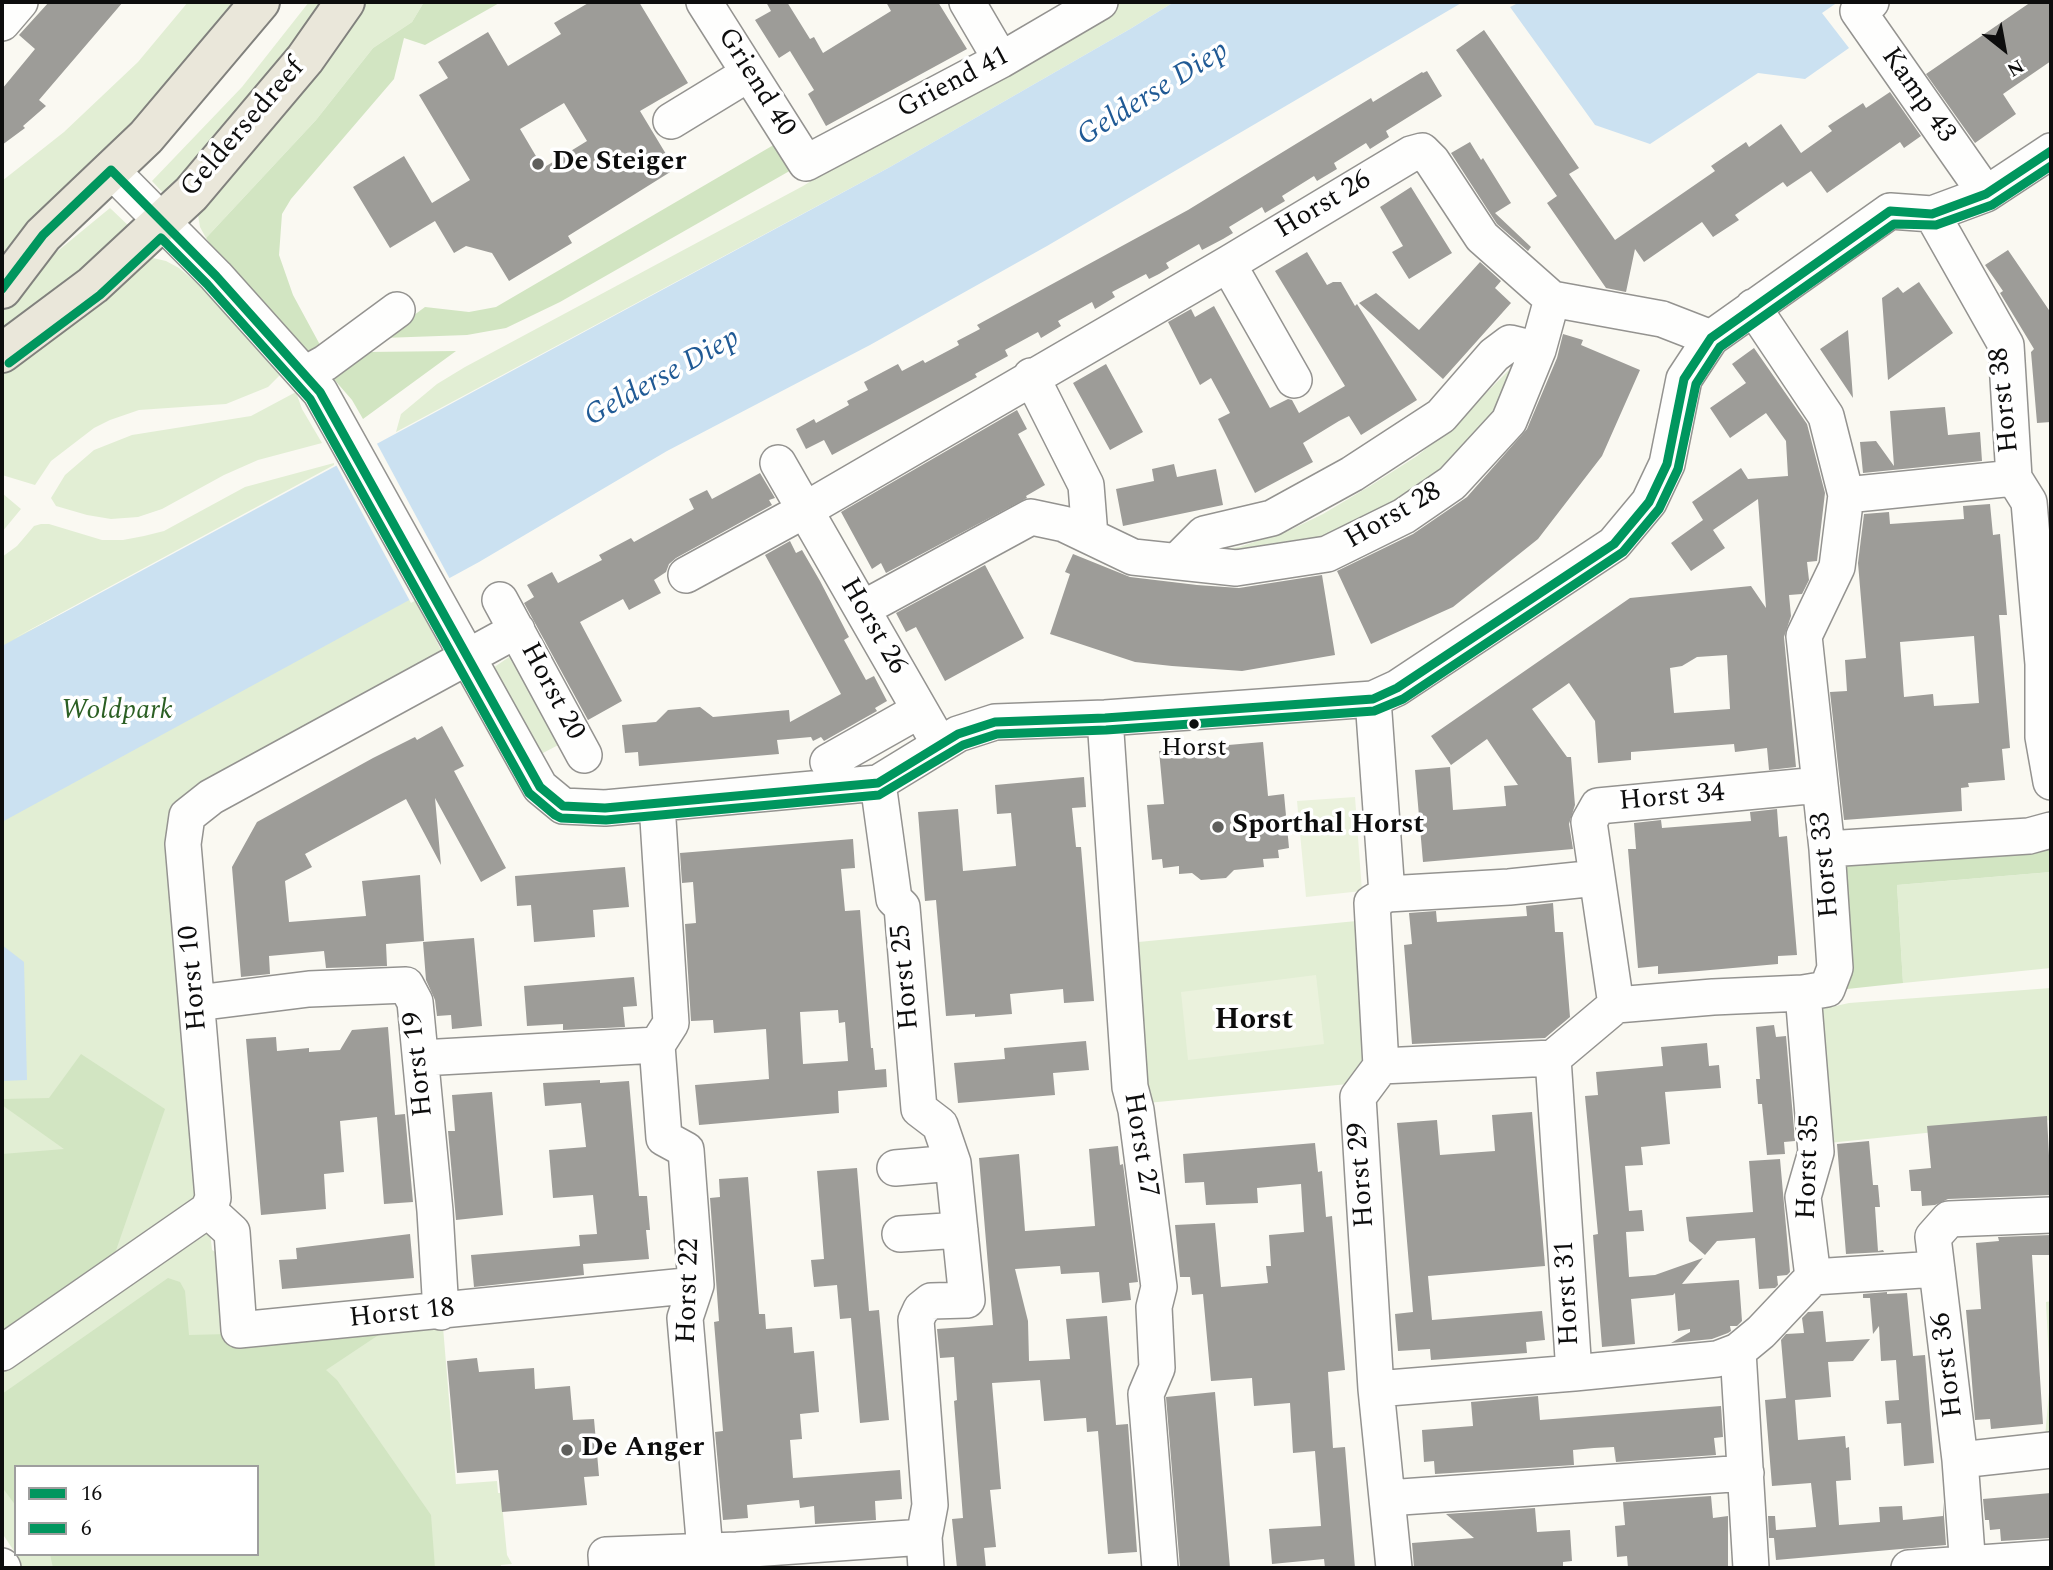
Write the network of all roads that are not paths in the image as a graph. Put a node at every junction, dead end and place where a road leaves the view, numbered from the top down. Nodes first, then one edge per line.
1 (20, 2) edge
2 (260, 2) edge
3 (345, 2) edge
4 (704, 2) edge
5 (967, 2) edge
6 (1100, 2) edge
7 (1871, 2) edge
8 (2, 23) edge
9 (1000, 60) junction
10 (748, 74) junction
11 (671, 121) dead end
12 (2051, 151) edge
13 (806, 163) joint
14 (111, 170) junction
15 (1986, 194) junction
16 (1932, 214) junction
17 (161, 221) junction
18 (1228, 264) junction
19 (2, 289) edge
20 (1552, 299) junction
21 (1754, 307) junction
22 (397, 310) dead end
23 (1711, 338) junction
24 (1538, 350) junction
25 (2, 353) edge
26 (305, 374) junction
27 (1031, 376) junction
28 (1294, 380) dead end
29 (778, 463) dead end
30 (2031, 493) edge
31 (1846, 495) junction
32 (805, 510) junction
33 (1090, 536) junction
34 (1177, 561) junction
35 (686, 575) dead end
36 (500, 600) dead end
37 (862, 609) junction
38 (517, 630) junction
39 (465, 657) junction
40 (1373, 699) junction
41 (920, 710) junction
42 (1105, 718) junction
43 (2047, 728) edge
44 (940, 745) junction
45 (584, 755) dead end
46 (828, 762) dead end
47 (2051, 782) edge
48 (878, 783) junction
49 (1819, 785) junction
50 (657, 804) junction
51 (2051, 831) edge
52 (1827, 849) junction
53 (1597, 878) junction
54 (1387, 894) junction
55 (1803, 993) junction
56 (197, 1003) junction
57 (1616, 1005) junction
58 (657, 1045) junction
59 (1553, 1058) junction
60 (421, 1059) junction
61 (1381, 1066) junction
62 (953, 1163) junction
63 (895, 1168) dead end
64 (208, 1210) junction
65 (2051, 1215) edge
66 (960, 1230) junction
67 (900, 1234) dead end
68 (1937, 1269) junction
69 (1813, 1278) junction
70 (696, 1285) junction
71 (441, 1312) junction
72 (1738, 1351) junction
73 (2, 1353) edge
74 (1574, 1373) junction
75 (1376, 1389) junction
76 (2051, 1450) edge
77 (1960, 1460) junction
78 (1746, 1473) junction
79 (1387, 1498) junction
80 (705, 1551) junction
81 (925, 1553) edge
82 (2051, 1558) edge
83 (1968, 1566) edge
84 (607, 1568) edge
85 (1160, 1568) edge
86 (1394, 1568) edge
87 (1751, 1568) edge
88 (1909, 1568) edge

1 - 8 street
2 - 14 main road
3 - 17 main road, Geldersedreef
4 - 10 street, Griend 40
5 - 9 street
6 - 9 street, Griend 41
7 - 15 street, Kamp 43
9 - 13 street, Griend 41
10 - 11 street
10 - 13 street, Griend 40
12 - 15 street
14 - 17 street, Horst 20
14 - 19 main road
15 - 16 street
16 - 21 street
16 - 30 street, Horst 38
17 - 25 main road, Geldersedreef
17 - 26 street, Horst 20
18 - 20 street, Horst 26
18 - 27 street, Horst 26
18 - 28 street
20 - 23 street
20 - 24 street, Horst 28
21 - 23 street
21 - 31 street, Horst 33
22 - 26 street
23 - 40 street
24 - 34 street, Horst 28
24 - 34 street, Horst 28
26 - 39 street, Horst 20
27 - 32 street, Horst 26
27 - 33 street
29 - 32 street, Horst 26
30 - 31 street, Horst 38
30 - 43 street, Horst 38
31 - 49 street, Horst 33
32 - 35 street, Horst 26
32 - 37 street, Horst 26
33 - 34 street, Horst 28
33 - 37 street, Horst 28
36 - 38 street, Horst 20
37 - 41 street, Horst 26
38 - 39 street, Horst 20
38 - 45 street, Horst 20
39 - 50 street, Horst 20
39 - 56 street, Horst 10
40 - 42 street, Horst 20
40 - 54 street
41 - 44 street, Horst 26
41 - 46 street
42 - 44 street, Horst 20
42 - 85 street, Horst 27
43 - 47 street, Horst 38
44 - 48 street, Horst 20
48 - 50 street, Horst 20
48 - 62 street, Horst 25
49 - 52 street, Horst 33
49 - 53 street, Horst 34
50 - 58 street, Horst 22
51 - 52 street
52 - 55 street, Horst 33
53 - 54 street
53 - 57 street, Horst 34
54 - 61 street
55 - 57 street, Horst 33
55 - 69 street, Horst 35
56 - 60 street, Horst 19
56 - 64 street, Horst 10
57 - 59 street
58 - 60 street
58 - 70 street, Horst 22
59 - 61 street
59 - 74 street, Horst 31
60 - 71 street, Horst 19
61 - 75 street, Horst 29
62 - 63 street
62 - 66 street, Horst 25
64 - 71 street, Horst 18
64 - 73 street
65 - 68 street, Horst 36
66 - 67 street
66 - 81 street, Horst 25
68 - 69 street
68 - 77 street, Horst 36
69 - 72 street
70 - 71 street, Horst 18
70 - 80 street, Horst 22
72 - 74 street
72 - 78 street
74 - 75 street, Horst 31
75 - 79 street, Horst 29
76 - 77 street
77 - 83 street, Horst 36
78 - 79 street
78 - 87 street
79 - 86 street, Horst 29
80 - 81 street, Horst 25
80 - 84 street
82 - 83 street
83 - 88 street

